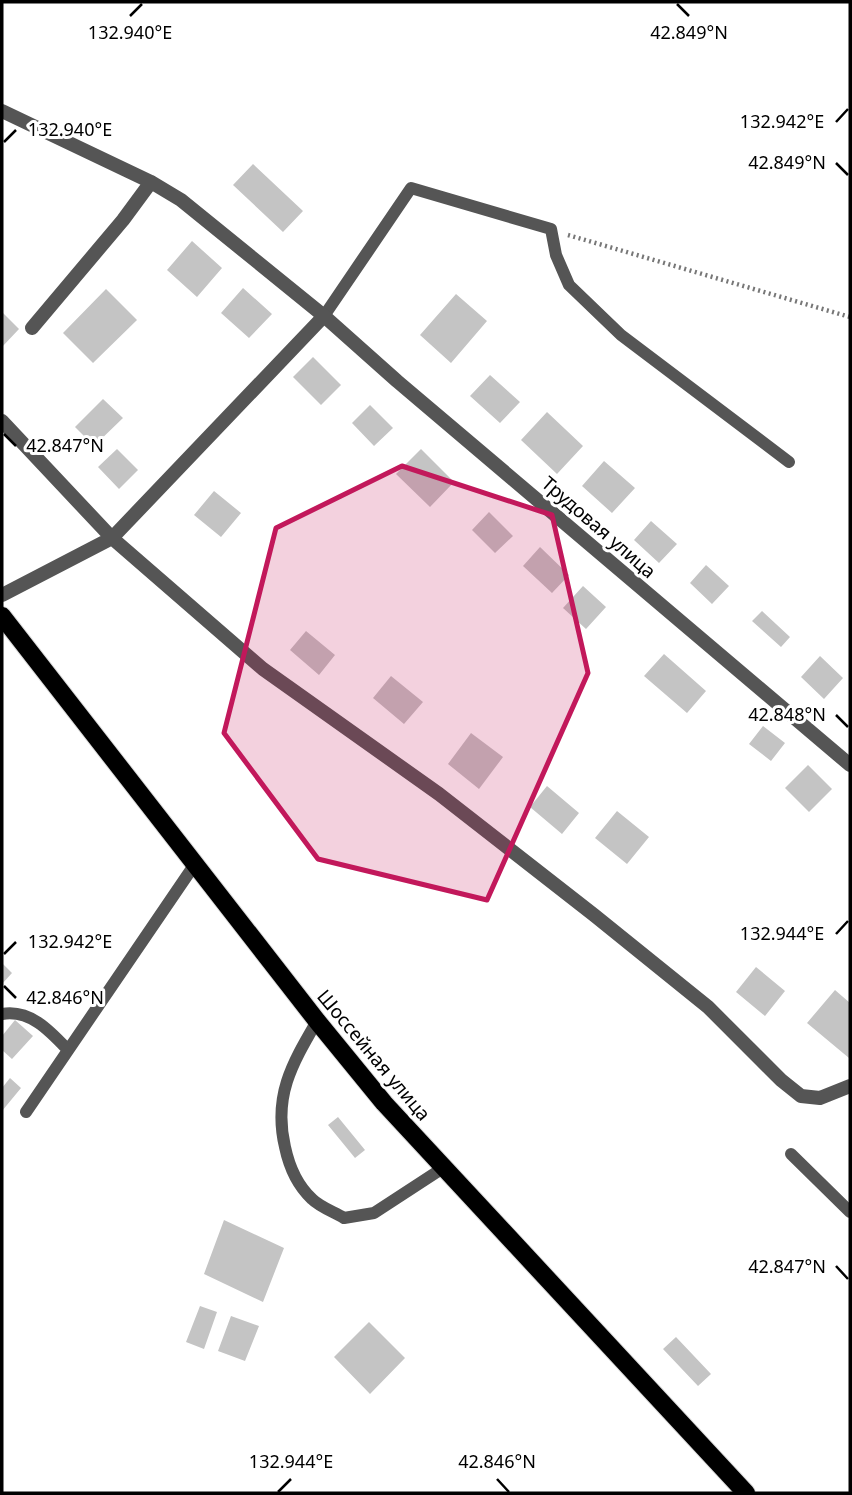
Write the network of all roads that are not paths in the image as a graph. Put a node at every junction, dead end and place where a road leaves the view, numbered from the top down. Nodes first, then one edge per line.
1 (2, 111) edge
2 (151, 182) junction
3 (324, 316) junction
4 (32, 328) dead end
5 (2, 421) edge
6 (789, 462) dead end
7 (112, 538) junction
8 (2, 595) edge
9 (2, 616) edge
10 (850, 765) edge
11 (195, 864) junction
12 (2, 1014) edge
13 (317, 1021) junction
14 (68, 1050) junction
15 (850, 1086) edge
16 (26, 1112) dead end
17 (791, 1154) dead end
18 (443, 1168) junction
19 (850, 1212) edge
20 (746, 1493) edge

1 - 2 street, Трудовая улица
2 - 3 street, Трудовая улица
2 - 4 street
3 - 6 lane
3 - 7 street
3 - 10 street, Трудовая улица
5 - 7 street
7 - 8 street
7 - 15 street
9 - 11 main road, Шоссейная улица
11 - 13 main road, Шоссейная улица
11 - 14 lane
12 - 14 lane
13 - 18 main road, Шоссейная улица
13 - 18 lane
14 - 16 lane
17 - 19 lane
18 - 20 main road, Шоссейная улица

